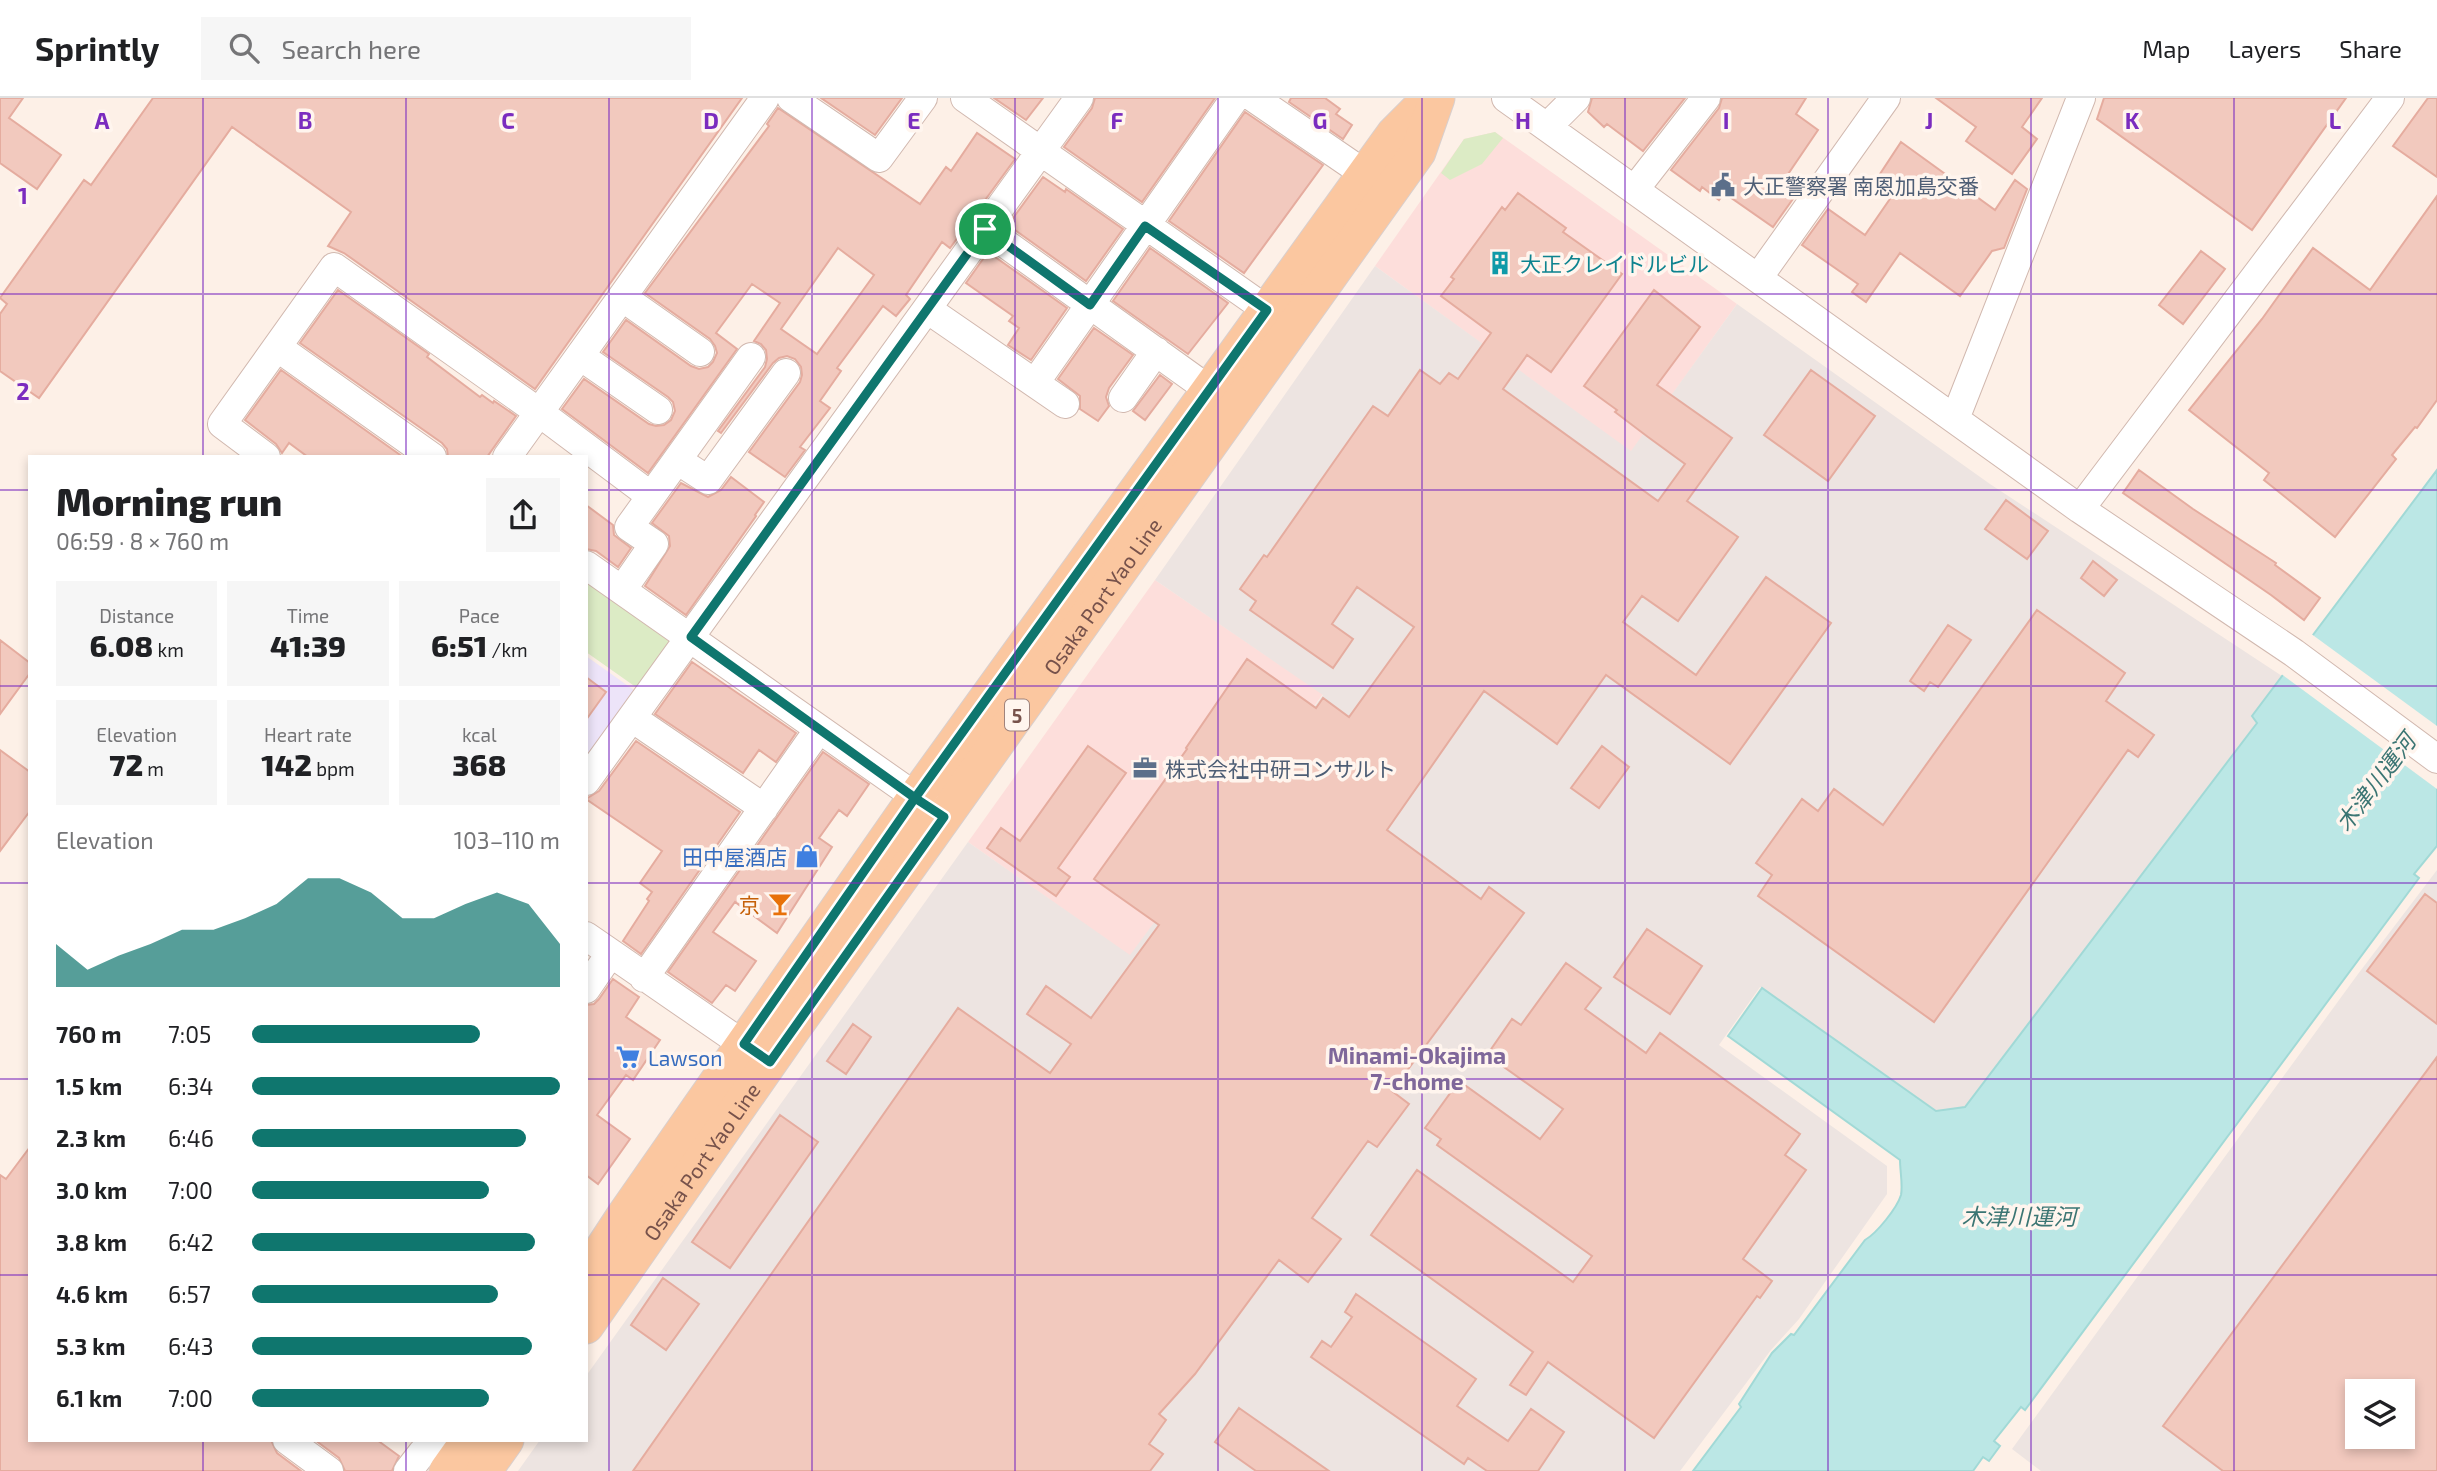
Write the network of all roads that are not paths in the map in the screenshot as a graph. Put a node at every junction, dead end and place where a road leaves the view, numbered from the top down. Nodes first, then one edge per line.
1 (765, 98) edge
2 (791, 98) edge
3 (923, 98) edge
4 (965, 98) edge
5 (1079, 98) edge
6 (1235, 98) edge
7 (1254, 98) edge
8 (1430, 98) edge
9 (1437, 98) edge
10 (1506, 98) edge
11 (1576, 98) edge
12 (1706, 98) edge
13 (1886, 98) edge
14 (2081, 98) edge
15 (2390, 98) edge
16 (1547, 127) junction
17 (1040, 152) junction
18 (1365, 174) junction
19 (1634, 189) junction
20 (1145, 226) junction
21 (985, 229) junction
22 (1758, 278) junction
23 (622, 297) junction
24 (1090, 305) junction
25 (927, 309) junction
26 (1267, 310) junction
27 (278, 347) junction
28 (1156, 351) junction
29 (699, 352) dead end
30 (580, 356) junction
31 (751, 357) dead end
32 (786, 373) dead end
33 (1035, 383) junction
34 (1208, 389) junction
35 (1123, 398) dead end
36 (1065, 404) dead end
37 (658, 410) dead end
38 (540, 413) junction
39 (1955, 419) junction
40 (263, 455) edge
41 (429, 455) edge
42 (508, 455) edge
43 (677, 460) junction
44 (651, 496) junction
45 (2080, 509) junction
46 (588, 566) edge
47 (622, 590) junction
48 (691, 637) junction
49 (632, 718) junction
50 (819, 729) junction
51 (2437, 759) edge
52 (588, 778) edge
53 (915, 798) junction
54 (764, 808) junction
55 (944, 817) junction
56 (588, 938) edge
57 (610, 954) junction
58 (644, 978) junction
59 (588, 986) edge
60 (757, 1053) junction
61 (590, 1299) edge
62 (290, 1442) edge
63 (434, 1442) edge
64 (468, 1442) edge
65 (505, 1442) edge
66 (330, 1471) edge
67 (408, 1471) edge
68 (447, 1471) edge
69 (484, 1471) edge

1 - 23 street
2 - 3 street
4 - 17 street
5 - 17 street
6 - 20 street
7 - 18 street
8 - 18 main road, Osaka Port Yao Line / 5
9 - 55 main road, Osaka Port Yao Line / 5
10 - 16 street
11 - 16 street
12 - 19 street
13 - 22 street
14 - 39 street
15 - 45 street
16 - 19 street
17 - 20 street
17 - 21 street
18 - 26 main road, Osaka Port Yao Line / 5
19 - 22 street
20 - 24 street
20 - 26 street
21 - 24 street
21 - 25 street
22 - 39 street
23 - 29 street
23 - 30 street
24 - 28 street
24 - 33 street
25 - 33 street
25 - 48 street
26 - 34 main road, Osaka Port Yao Line / 5
27 - 38 street
27 - 40 street
27 - 41 street
28 - 34 street
28 - 35 street
30 - 37 street
30 - 38 street
31 - 43 street
32 - 43 street
33 - 36 street
34 - 53 main road, Osaka Port Yao Line / 5
38 - 42 street
38 - 44 street
39 - 45 street
43 - 44 street
44 - 47 street
45 - 51 street
46 - 47 street
47 - 48 street
48 - 49 street
48 - 50 street
49 - 52 street
49 - 54 street
50 - 53 street
50 - 54 street
53 - 55 street
53 - 60 main road, Osaka Port Yao Line / 5
54 - 58 street
55 - 60 main road, Osaka Port Yao Line / 5
56 - 57 street
57 - 58 street
57 - 59 street
58 - 60 street
60 - 61 main road, Osaka Port Yao Line / 5
62 - 66 street
63 - 67 street
64 - 68 main road
65 - 69 main road

